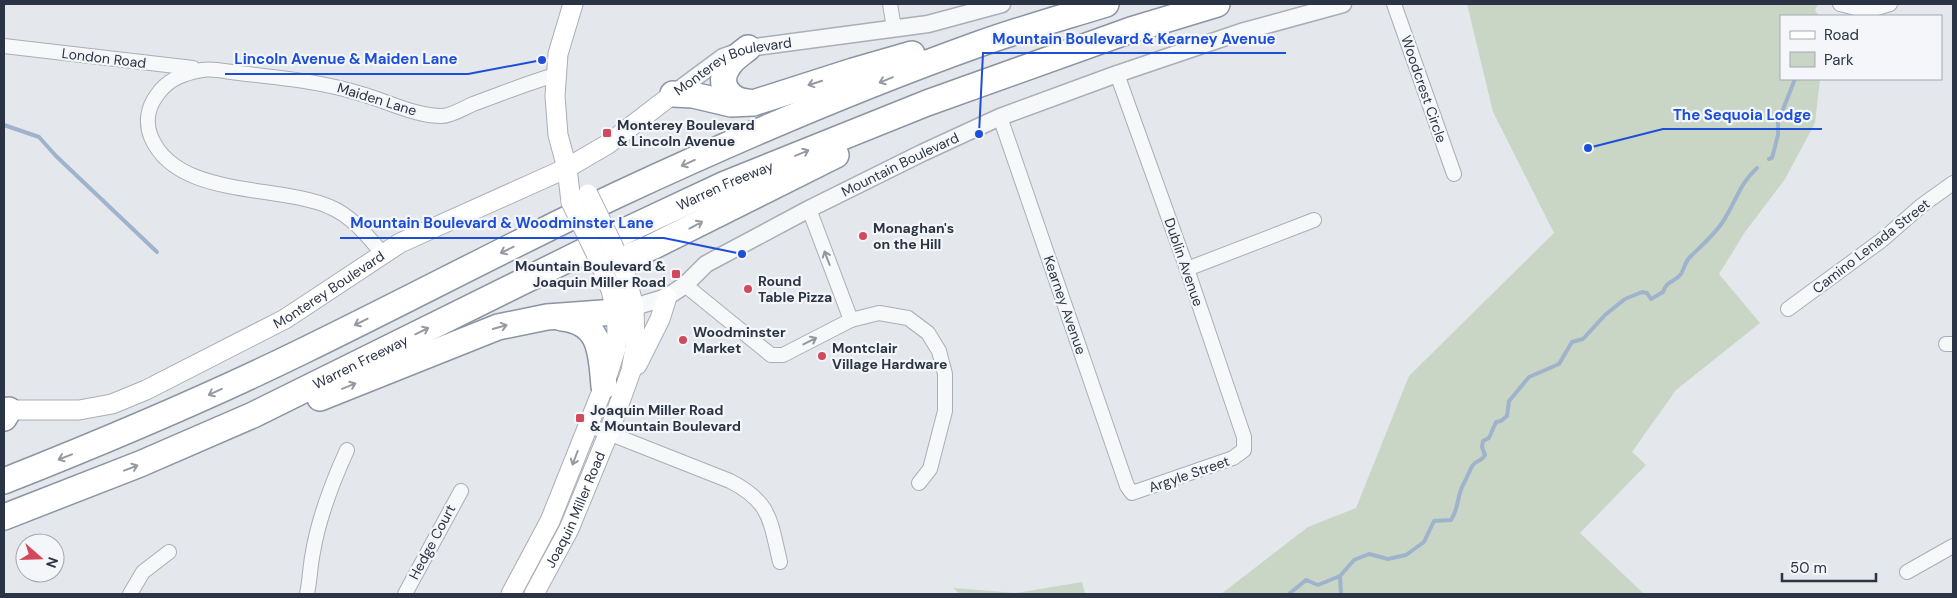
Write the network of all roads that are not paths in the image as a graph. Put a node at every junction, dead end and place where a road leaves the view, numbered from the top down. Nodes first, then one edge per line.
1 (573, 4) edge
2 (890, 4) edge
3 (1002, 4) edge
4 (1106, 4) edge
5 (1217, 4) edge
6 (1344, 4) edge
7 (1394, 4) edge
8 (1840, 4) edge
9 (1890, 4) edge
10 (894, 28) junction
11 (980, 44) junction
12 (4, 46) edge
13 (748, 48) junction
14 (1031, 64) junction
15 (204, 70) junction
16 (1116, 74) junction
17 (555, 76) junction
18 (673, 94) junction
19 (754, 103) junction
20 (1000, 117) junction
21 (567, 168) junction
22 (1454, 174) dead end
23 (1953, 183) edge
24 (809, 209) junction
25 (1314, 220) dead end
26 (383, 254) junction
27 (611, 256) junction
28 (1187, 269) junction
29 (685, 285) junction
30 (667, 297) junction
31 (625, 309) junction
32 (1788, 310) dead end
33 (547, 318) junction
34 (851, 320) junction
35 (614, 391) junction
36 (6, 413) edge
37 (253, 415) junction
38 (588, 425) junction
39 (609, 432) junction
40 (347, 450) dead end
41 (1244, 450) joint
42 (4, 481) edge
43 (919, 482) dead end
44 (461, 491) dead end
45 (1132, 492) joint
46 (4, 517) edge
47 (1953, 546) edge
48 (169, 552) dead end
49 (780, 562) dead end
50 (1907, 572) dead end
51 (130, 594) edge
52 (307, 594) edge
53 (404, 594) edge
54 (511, 594) edge
55 (534, 594) edge

1 - 17 main road
2 - 10 street
3 - 10 street, Monterey Boulevard
4 - 11 highway
5 - 14 highway, Warren Freeway
6 - 16 street, Mountain Boulevard
7 - 22 street, Woodcrest Circle
8 - 9 street
10 - 13 street, Monterey Boulevard
11 -> 19 highway
11 -> 42 highway
12 - 15 street, London Road
13 - 18 street, Monterey Boulevard
13 - 19 highway
27 -> 14 highway
37 -> 14 highway, Warren Freeway
15 - 17 street, Maiden Lane
15 - 26 street, Maiden Lane
16 - 20 street, Mountain Boulevard
16 - 28 street, Dublin Avenue
17 - 21 main road
18 - 19 highway
18 - 21 main road, Monterey Boulevard
20 - 24 street, Mountain Boulevard
20 - 45 street, Kearney Avenue
21 - 26 main road, Monterey Boulevard
21 - 27 main road, bridge
21 - 27 main road, bridge
23 - 32 street, Camino Lenada Street
24 - 29 street, Mountain Boulevard
34 -> 24 street
25 - 28 street
26 - 36 main road, Monterey Boulevard
27 - 31 main road, Joaquin Miller Road
28 - 41 street, Dublin Avenue
29 - 30 street, Mountain Boulevard
29 -> 34 street
30 - 31 street, Mountain Boulevard
30 - 35 main road
31 - 33 highway
31 - 35 main road, Joaquin Miller Road
33 - 35 highway
37 -> 33 highway
34 - 43 street
35 - 38 main road, Joaquin Miller Road
35 - 39 main road, Joaquin Miller Road
46 -> 37 highway, Warren Freeway
38 - 39 street
38 -> 54 main road, Joaquin Miller Road
39 - 49 street
39 - 55 main road, Joaquin Miller Road
40 - 52 street
41 - 45 street, Argyle Street
44 - 53 street, Hedge Court
47 - 50 street
48 - 51 street

